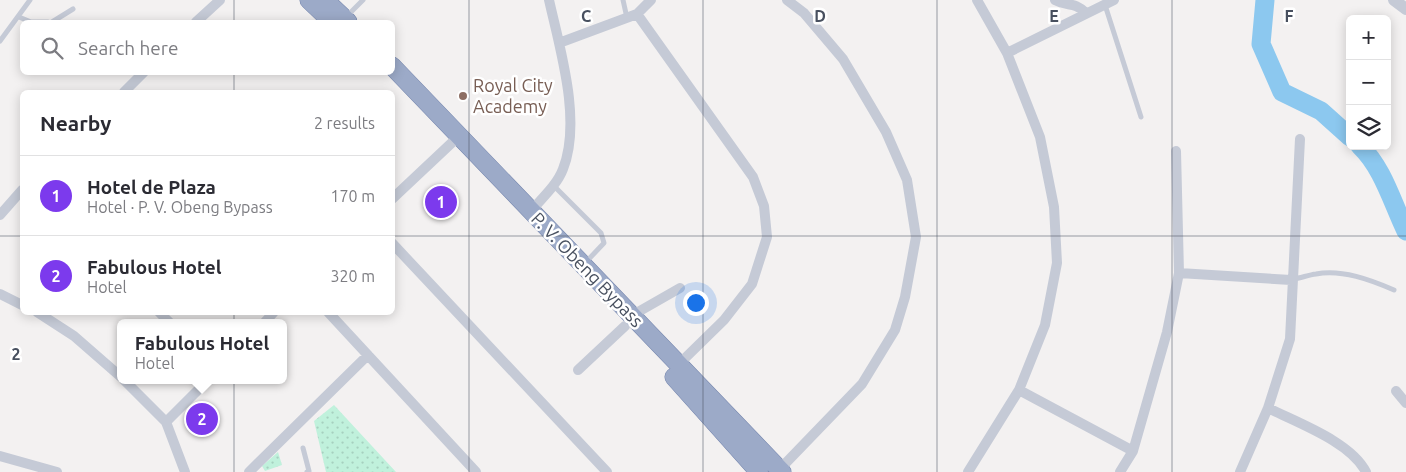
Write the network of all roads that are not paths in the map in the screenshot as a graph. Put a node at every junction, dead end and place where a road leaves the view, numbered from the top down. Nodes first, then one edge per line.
1 (30, 0) edge
2 (220, 0) edge
3 (309, 0) edge
4 (325, 0) edge
5 (549, 0) edge
6 (623, 0) edge
7 (651, 0) edge
8 (787, 0) edge
9 (977, 0) edge
10 (1055, 0) edge
11 (1394, 0) edge
12 (361, 1) edge
13 (1109, 2) edge
14 (73, 9) dead end
15 (1406, 9) edge
16 (1086, 13) junction
17 (637, 14) junction
18 (19, 17) junction
19 (627, 18) junction
20 (26, 20) edge
21 (54, 20) edge
22 (198, 20) edge
23 (339, 20) edge
24 (340, 20) edge
25 (342, 20) edge
26 (0, 41) edge
27 (559, 43) junction
28 (1007, 53) junction
29 (395, 70) edge
30 (141, 75) edge
31 (386, 75) edge
32 (126, 90) edge
33 (1141, 117) dead end
34 (1300, 139) dead end
35 (455, 140) junction
36 (1176, 150) dead end
37 (554, 185) junction
38 (20, 192) edge
39 (395, 196) edge
40 (530, 211) junction
41 (0, 215) edge
42 (395, 246) edge
43 (583, 265) junction
44 (1179, 273) junction
45 (1292, 280) junction
46 (680, 288) dead end
47 (1394, 290) dead end
48 (0, 294) edge
49 (20, 304) edge
50 (42, 315) edge
51 (331, 315) edge
52 (628, 321) junction
53 (368, 355) junction
54 (678, 365) junction
55 (578, 370) dead end
56 (117, 373) edge
57 (128, 384) edge
58 (204, 384) edge
59 (1019, 390) junction
60 (1396, 391) dead end
61 (1406, 402) edge
62 (1268, 408) junction
63 (166, 422) junction
64 (303, 448) dead end
65 (1133, 451) junction
66 (0, 456) edge
67 (781, 470) edge
68 (474, 471) edge
69 (56, 472) edge
70 (185, 472) edge
71 (250, 472) edge
72 (307, 472) edge
73 (607, 472) edge
74 (760, 472) edge
75 (968, 472) edge
76 (1120, 472) edge
77 (1240, 472) edge
78 (1366, 472) edge

1 - 18 lane
2 - 22 street
3 - 23 highway
4 - 24 highway
5 - 27 street
6 - 19 lane
7 - 17 street
8 - 67 street
9 - 28 street
10 - 16 street
11 - 15 street
12 - 25 lane
13 - 16 street
13 - 33 lane
14 - 21 lane
16 - 28 street
17 - 19 street
17 - 54 street
18 - 20 lane
18 - 26 lane
19 - 27 street
27 - 37 street
28 - 59 street
29 - 35 highway, P. V. Obeng Bypass
30 - 32 street
31 - 35 highway, P. V. Obeng Bypass
34 - 45 street
35 - 39 street
35 - 40 highway, P. V. Obeng Bypass
35 - 52 highway, P. V. Obeng Bypass
36 - 44 street
37 - 40 street
37 - 43 lane
38 - 41 street
40 - 43 highway, P. V. Obeng Bypass
42 - 73 street
43 - 52 highway, P. V. Obeng Bypass
44 - 45 street
44 - 65 street
45 - 47 lane
45 - 62 street
46 - 52 street
48 - 49 street
50 - 56 street
51 - 53 street
52 - 54 highway, P. V. Obeng Bypass
52 - 55 street
52 - 74 highway, P. V. Obeng Bypass
53 - 68 street
53 - 71 street
54 - 67 highway, P. V. Obeng Bypass
57 - 63 street
58 - 63 street
59 - 65 street
59 - 75 street
60 - 61 street
62 - 77 street
62 - 78 street
63 - 70 street
64 - 72 lane
65 - 76 street
66 - 69 street

